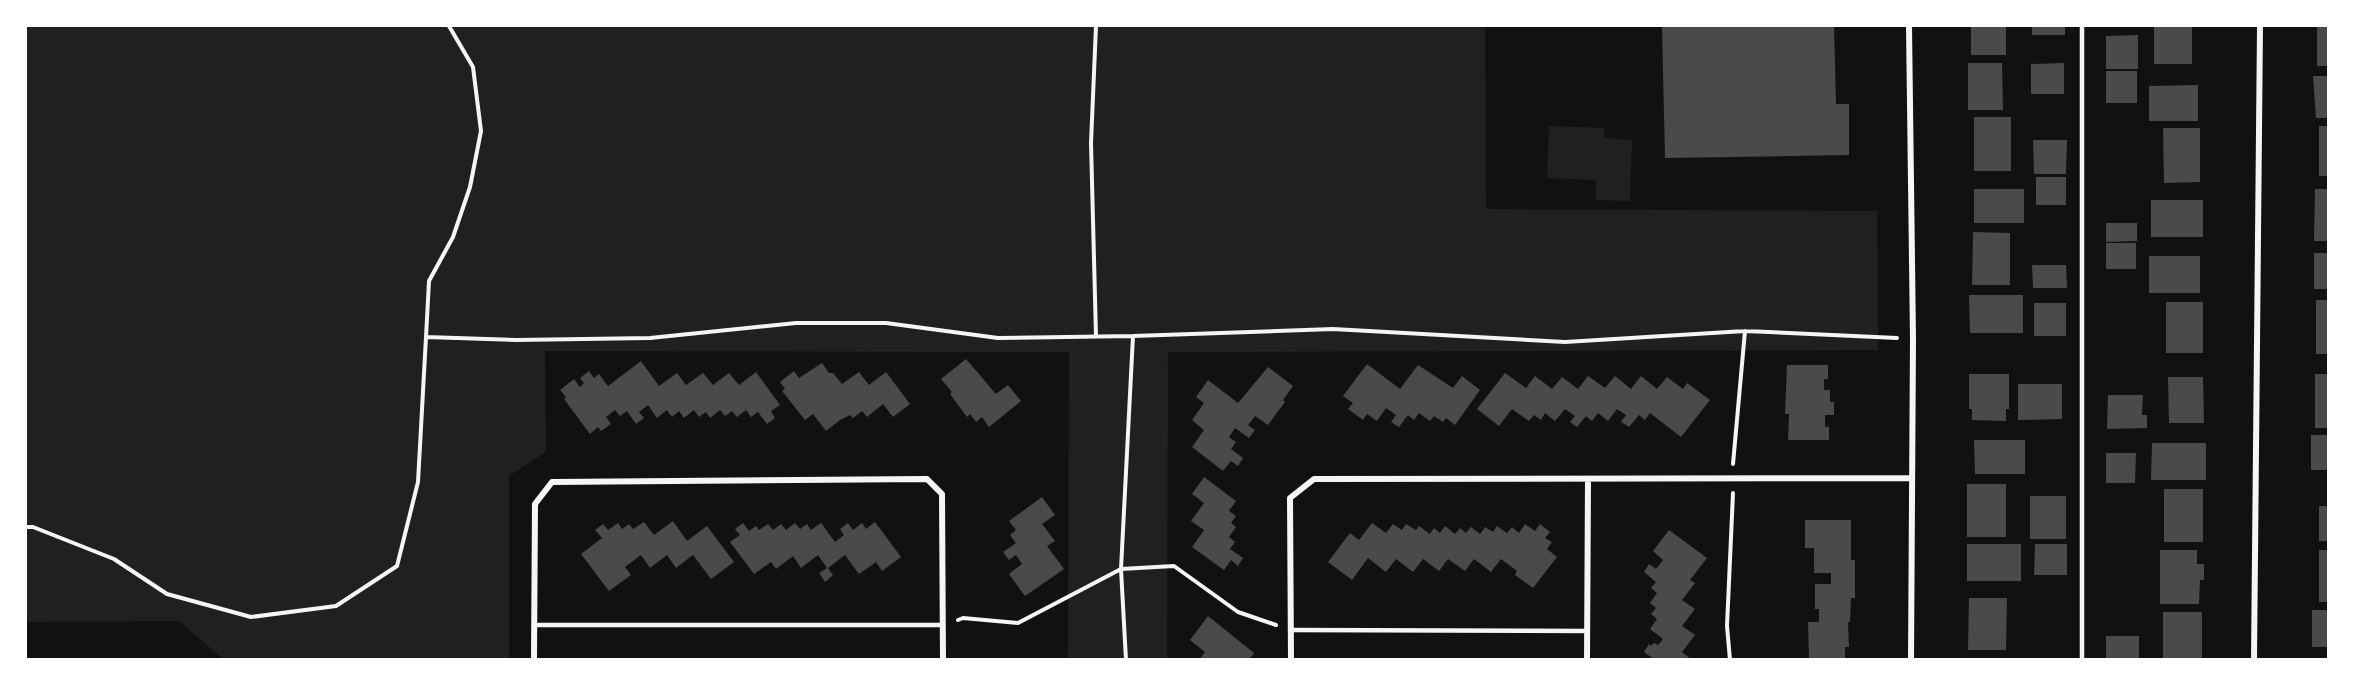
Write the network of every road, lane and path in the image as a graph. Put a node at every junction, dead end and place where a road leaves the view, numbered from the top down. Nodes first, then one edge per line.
1 (449, 26) edge
2 (1096, 26) edge
3 (1909, 26) edge
4 (2082, 26) edge
5 (2260, 26) edge
6 (1096, 336) junction
7 (1133, 336) junction
8 (426, 337) junction
9 (1913, 339) junction
10 (1911, 478) junction
11 (1588, 480) junction
12 (26, 527) edge
13 (1121, 568) junction
14 (534, 625) junction
15 (943, 625) junction
16 (1291, 630) junction
17 (1586, 631) junction
18 (534, 660) edge
19 (943, 660) edge
20 (1126, 660) edge
21 (1291, 660) edge
22 (1587, 660) edge
23 (1911, 660) edge
24 (2082, 660) edge
25 (2254, 660) edge

1 - 8 path
2 - 6 path
3 - 9 street
4 - 24 lane
5 - 25 street
6 - 7 path
6 - 8 path
7 - 9 path
7 - 13 path
8 - 12 path
9 - 10 street
10 - 11 street
10 - 23 street
11 - 16 street
11 - 17 street
13 - 15 path
13 - 16 path
13 - 20 path
14 - 15 lane
14 - 15 street
14 - 18 street
15 - 19 street
16 - 17 lane
16 - 21 street
17 - 22 street

